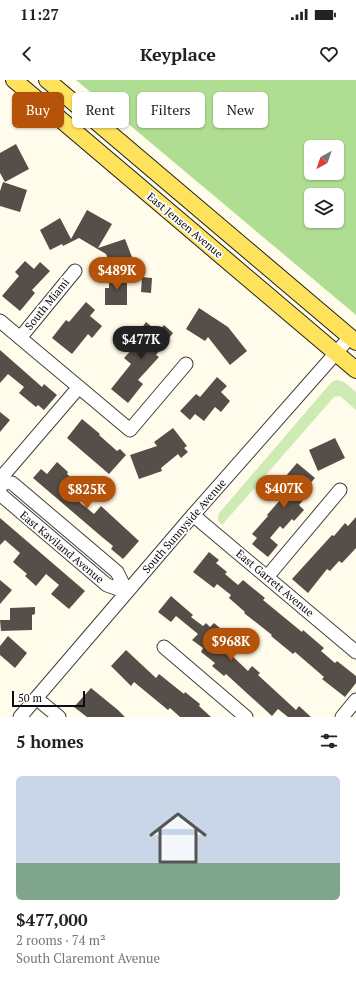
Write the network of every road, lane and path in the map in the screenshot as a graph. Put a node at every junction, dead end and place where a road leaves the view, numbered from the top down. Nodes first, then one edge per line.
1 (14, 80) edge
2 (47, 80) edge
3 (75, 271) dead end
4 (0, 321) edge
5 (20, 338) junction
6 (353, 339) edge
7 (335, 352) junction
8 (186, 364) dead end
9 (356, 370) edge
10 (79, 387) junction
11 (0, 479) edge
12 (0, 482) edge
13 (340, 490) dead end
14 (0, 491) edge
15 (193, 515) junction
16 (267, 577) junction
17 (127, 592) junction
18 (164, 647) dead end
19 (356, 652) edge
20 (36, 698) junction
21 (356, 700) edge
22 (20, 717) edge
23 (60, 717) edge
24 (246, 717) edge
25 (342, 717) edge

1 - 7 main road, East Jensen Avenue
2 - 6 main road, East Jensen Avenue
3 - 5 street, South Miami
4 - 5 street
5 - 10 street
6 - 7 street, South Sunnyside Avenue
7 - 9 main road, East Jensen Avenue
7 - 15 street, South Sunnyside Avenue
8 - 10 street
10 - 11 street
12 - 17 street, East Kaviland Avenue
13 - 16 street
14 - 17 street, East Kaviland Avenue
15 - 16 street, East Garrett Avenue
15 - 17 street, South Sunnyside Avenue
16 - 19 street, East Garrett Avenue
17 - 20 street, South Sunnyside Avenue
18 - 24 street
20 - 22 street, South Sunnyside Avenue
20 - 23 street
21 - 25 street

